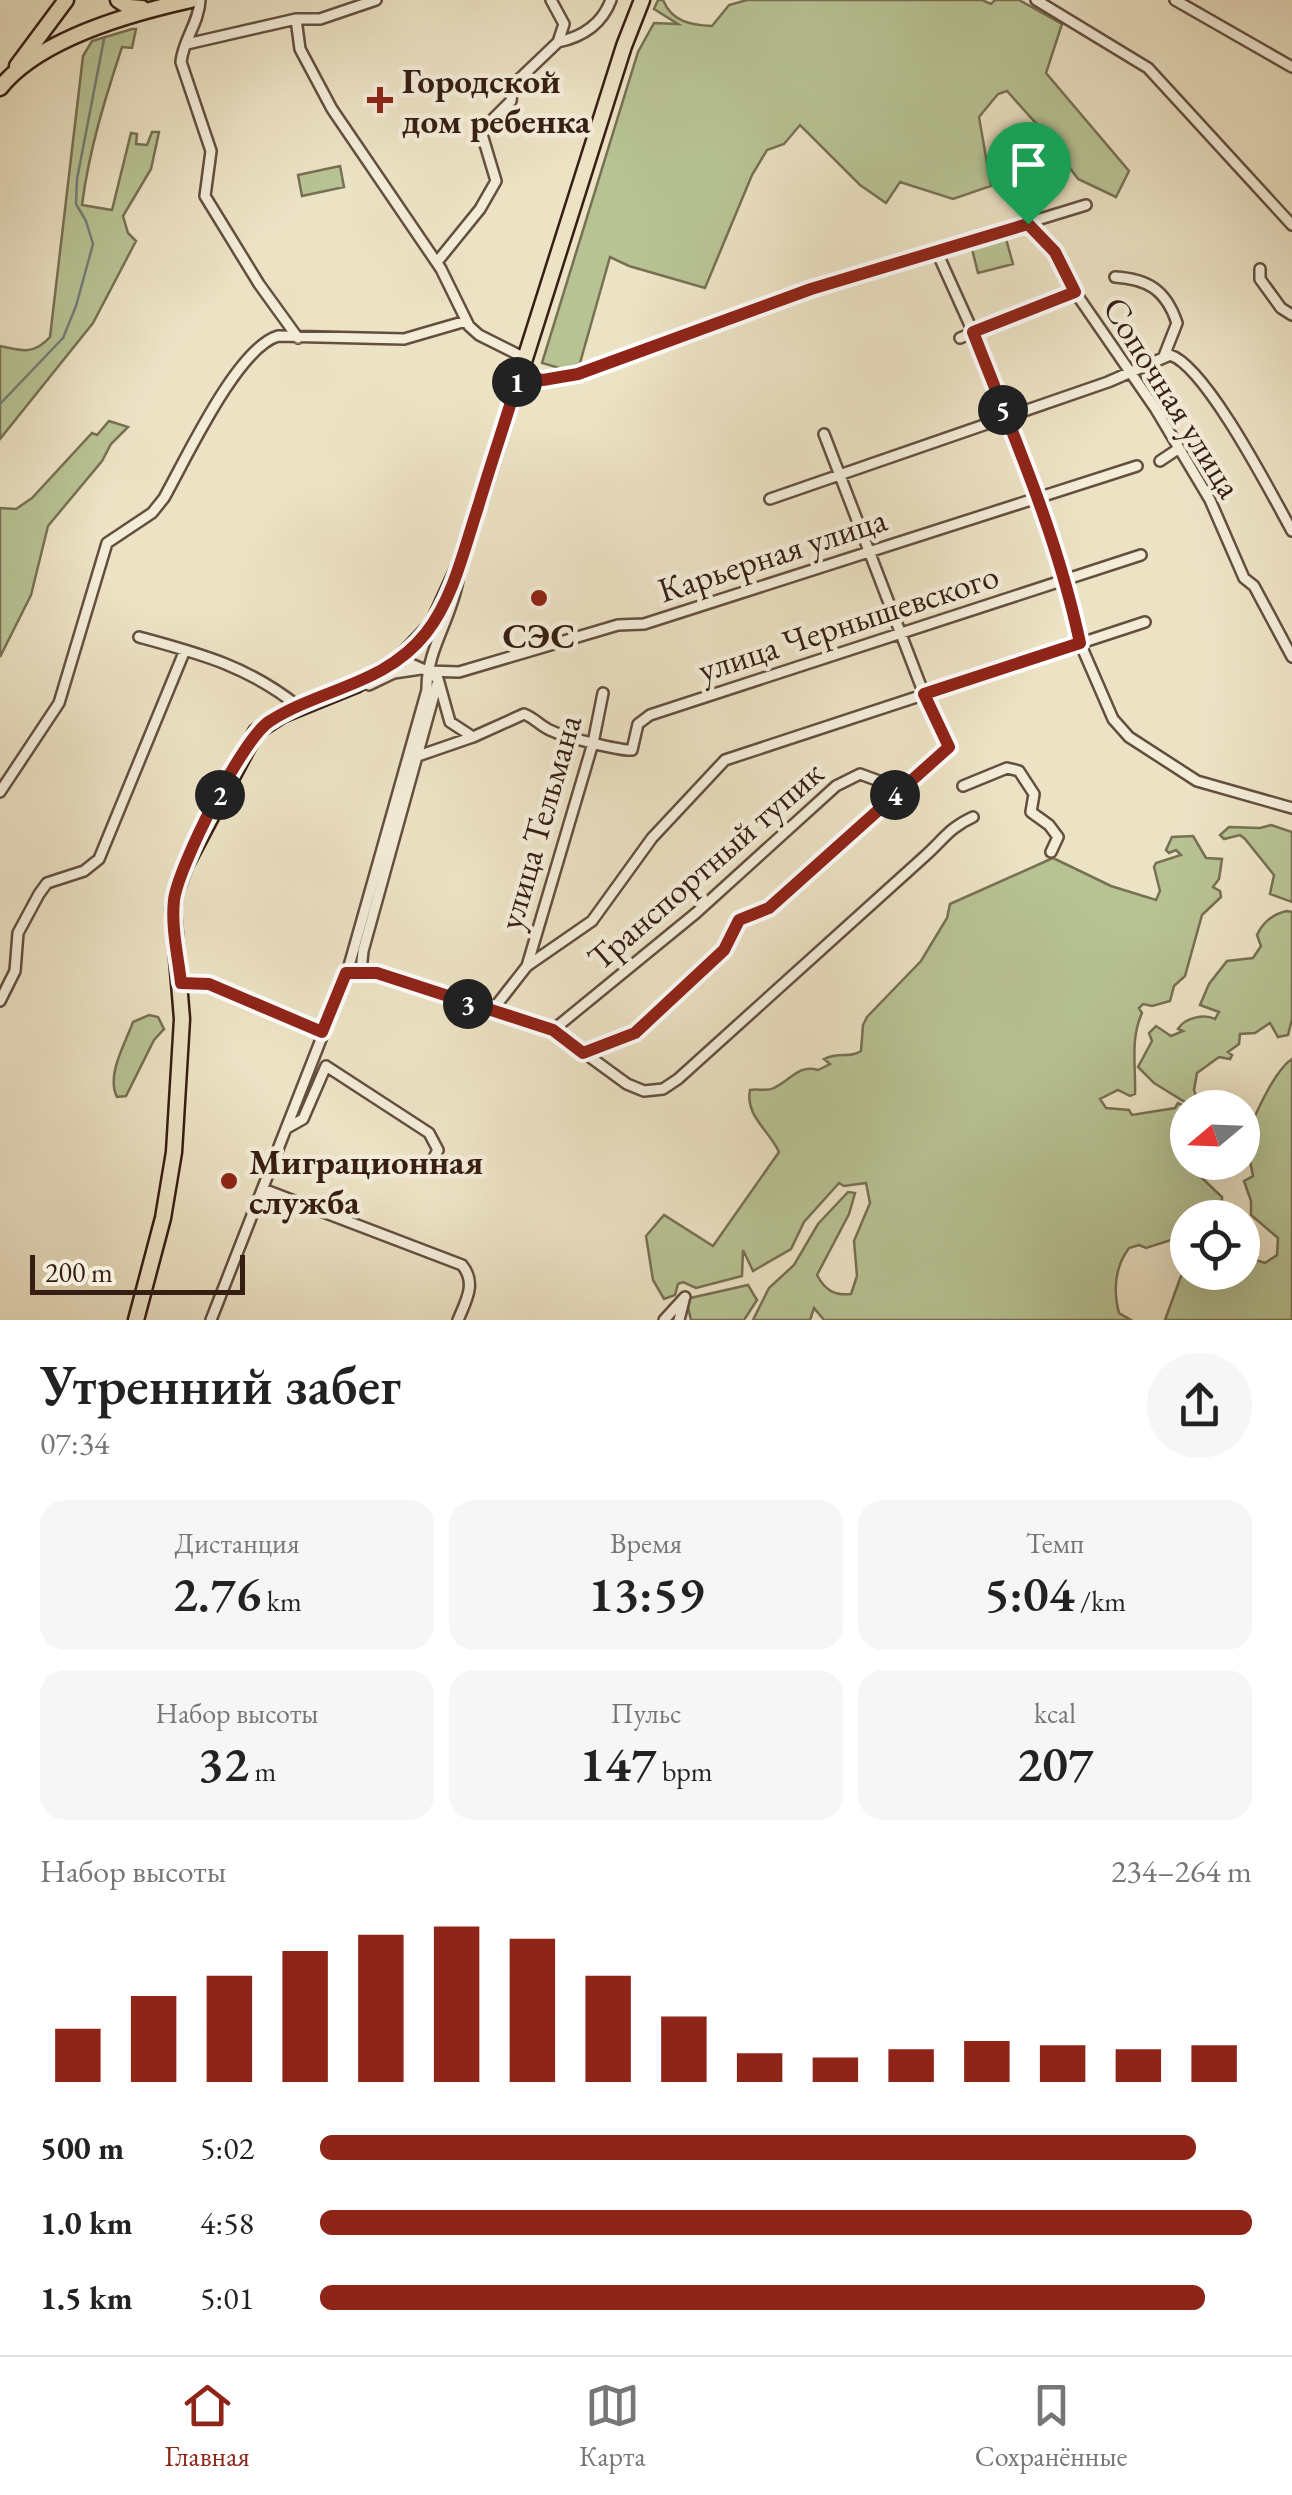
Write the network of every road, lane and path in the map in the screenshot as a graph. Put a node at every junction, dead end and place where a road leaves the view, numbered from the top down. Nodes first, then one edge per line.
1 (66, 0) edge
2 (118, 0) edge
3 (191, 0) edge
4 (200, 0) edge
5 (376, 0) edge
6 (552, 0) edge
7 (611, 0) edge
8 (642, 0) edge
9 (1036, 0) edge
10 (1175, 0) edge
11 (162, 6) junction
12 (296, 19) junction
13 (558, 42) junction
14 (187, 44) junction
15 (1292, 66) edge
16 (10, 75) junction
17 (0, 88) edge
18 (1086, 205) dead end
19 (1028, 224) junction
20 (1292, 225) edge
21 (936, 250) junction
22 (436, 262) junction
23 (1260, 269) dead end
24 (1115, 277) dead end
25 (1075, 292) junction
26 (1292, 314) edge
27 (466, 321) junction
28 (973, 332) junction
29 (298, 338) junction
30 (960, 338) dead end
31 (1164, 356) junction
32 (525, 358) junction
33 (1129, 372) junction
34 (519, 376) junction
35 (1006, 417) junction
36 (824, 434) dead end
37 (1178, 449) junction
38 (1160, 460) dead end
39 (1137, 466) dead end
40 (840, 474) junction
41 (1039, 497) junction
42 (770, 499) dead end
43 (1292, 531) edge
44 (870, 552) junction
45 (1141, 555) dead end
46 (459, 567) junction
47 (1066, 580) junction
48 (1145, 622) dead end
49 (901, 634) junction
50 (140, 638) dead end
51 (1080, 643) junction
52 (185, 650) junction
53 (1292, 655) edge
54 (400, 659) junction
55 (424, 670) junction
56 (438, 679) junction
57 (338, 692) junction
58 (603, 693) dead end
59 (924, 694) junction
60 (299, 708) junction
61 (473, 736) junction
62 (594, 742) junction
63 (418, 756) junction
64 (964, 786) dead end
65 (901, 790) junction
66 (0, 792) edge
67 (1292, 808) edge
68 (973, 817) dead end
69 (1051, 852) dead end
70 (527, 966) junction
71 (361, 971) junction
72 (346, 973) junction
73 (181, 983) junction
74 (0, 1001) edge
75 (492, 1012) junction
76 (553, 1030) junction
77 (322, 1032) junction
78 (583, 1053) junction
79 (287, 1128) junction
80 (431, 1163) dead end
81 (263, 1189) junction
82 (136, 1320) edge
83 (212, 1320) edge
84 (458, 1320) edge
85 (664, 1320) edge
86 (679, 1320) edge

1 - 16 main road
2 - 11 main road
3 - 11 main road
4 - 14 street
5 - 12 street
6 - 13 street
7 - 13 street
8 - 32 main road
9 - 20 street
10 - 15 street
11 - 16 main road
12 - 14 street
12 - 22 street
13 - 22 street
14 - 29 street
16 - 17 main road
18 - 19 street
19 - 21 street
19 - 25 street, Сопочная улица
21 - 28 street
21 - 34 street
22 - 27 street
23 - 26 street
24 - 31 street
25 - 28 street
25 - 33 street, Сопочная улица
27 - 29 street
27 - 32 street
28 - 30 street
28 - 35 street
29 - 66 street
31 - 33 street
31 - 43 street
32 - 34 main road
33 - 35 street
33 - 37 street, Сопочная улица
34 - 46 main road
35 - 40 street
35 - 41 street
36 - 40 street
37 - 38 street
37 - 53 street, Сопочная улица
39 - 41 street, Карьерная улица
40 - 42 street
40 - 44 street
41 - 44 street, Карьерная улица
41 - 47 street
44 - 49 street
44 - 55 street, Карьерная улица
45 - 47 street, улица Чернышевского
46 - 54 main road
46 - 55 street
47 - 49 street, улица Чернышевского
47 - 51 street
48 - 51 street
49 - 59 street
49 - 62 street, улица Чернышевского
50 - 52 street
51 - 59 street
51 - 67 street
52 - 60 street
52 - 74 street
54 - 55 street, Карьерная улица
54 - 57 main road
55 - 56 street
55 - 57 street, Карьерная улица
55 - 72 street
56 - 61 street
56 - 63 street
57 - 60 main road
58 - 62 street, улица Тельмана
59 - 65 street
59 - 70 street
60 - 73 main road
61 - 62 street
61 - 63 street
62 - 70 street, улица Тельмана
63 - 71 street
64 - 69 street
65 - 76 street, Транспортный тупик
65 - 78 street
68 - 78 street
70 - 75 street
71 - 72 street
71 - 75 street
72 - 77 street
73 - 77 street
73 - 82 main road
75 - 76 street
76 - 78 street
77 - 79 street
79 - 80 street
79 - 81 street
81 - 83 street
81 - 84 street
85 - 86 street

